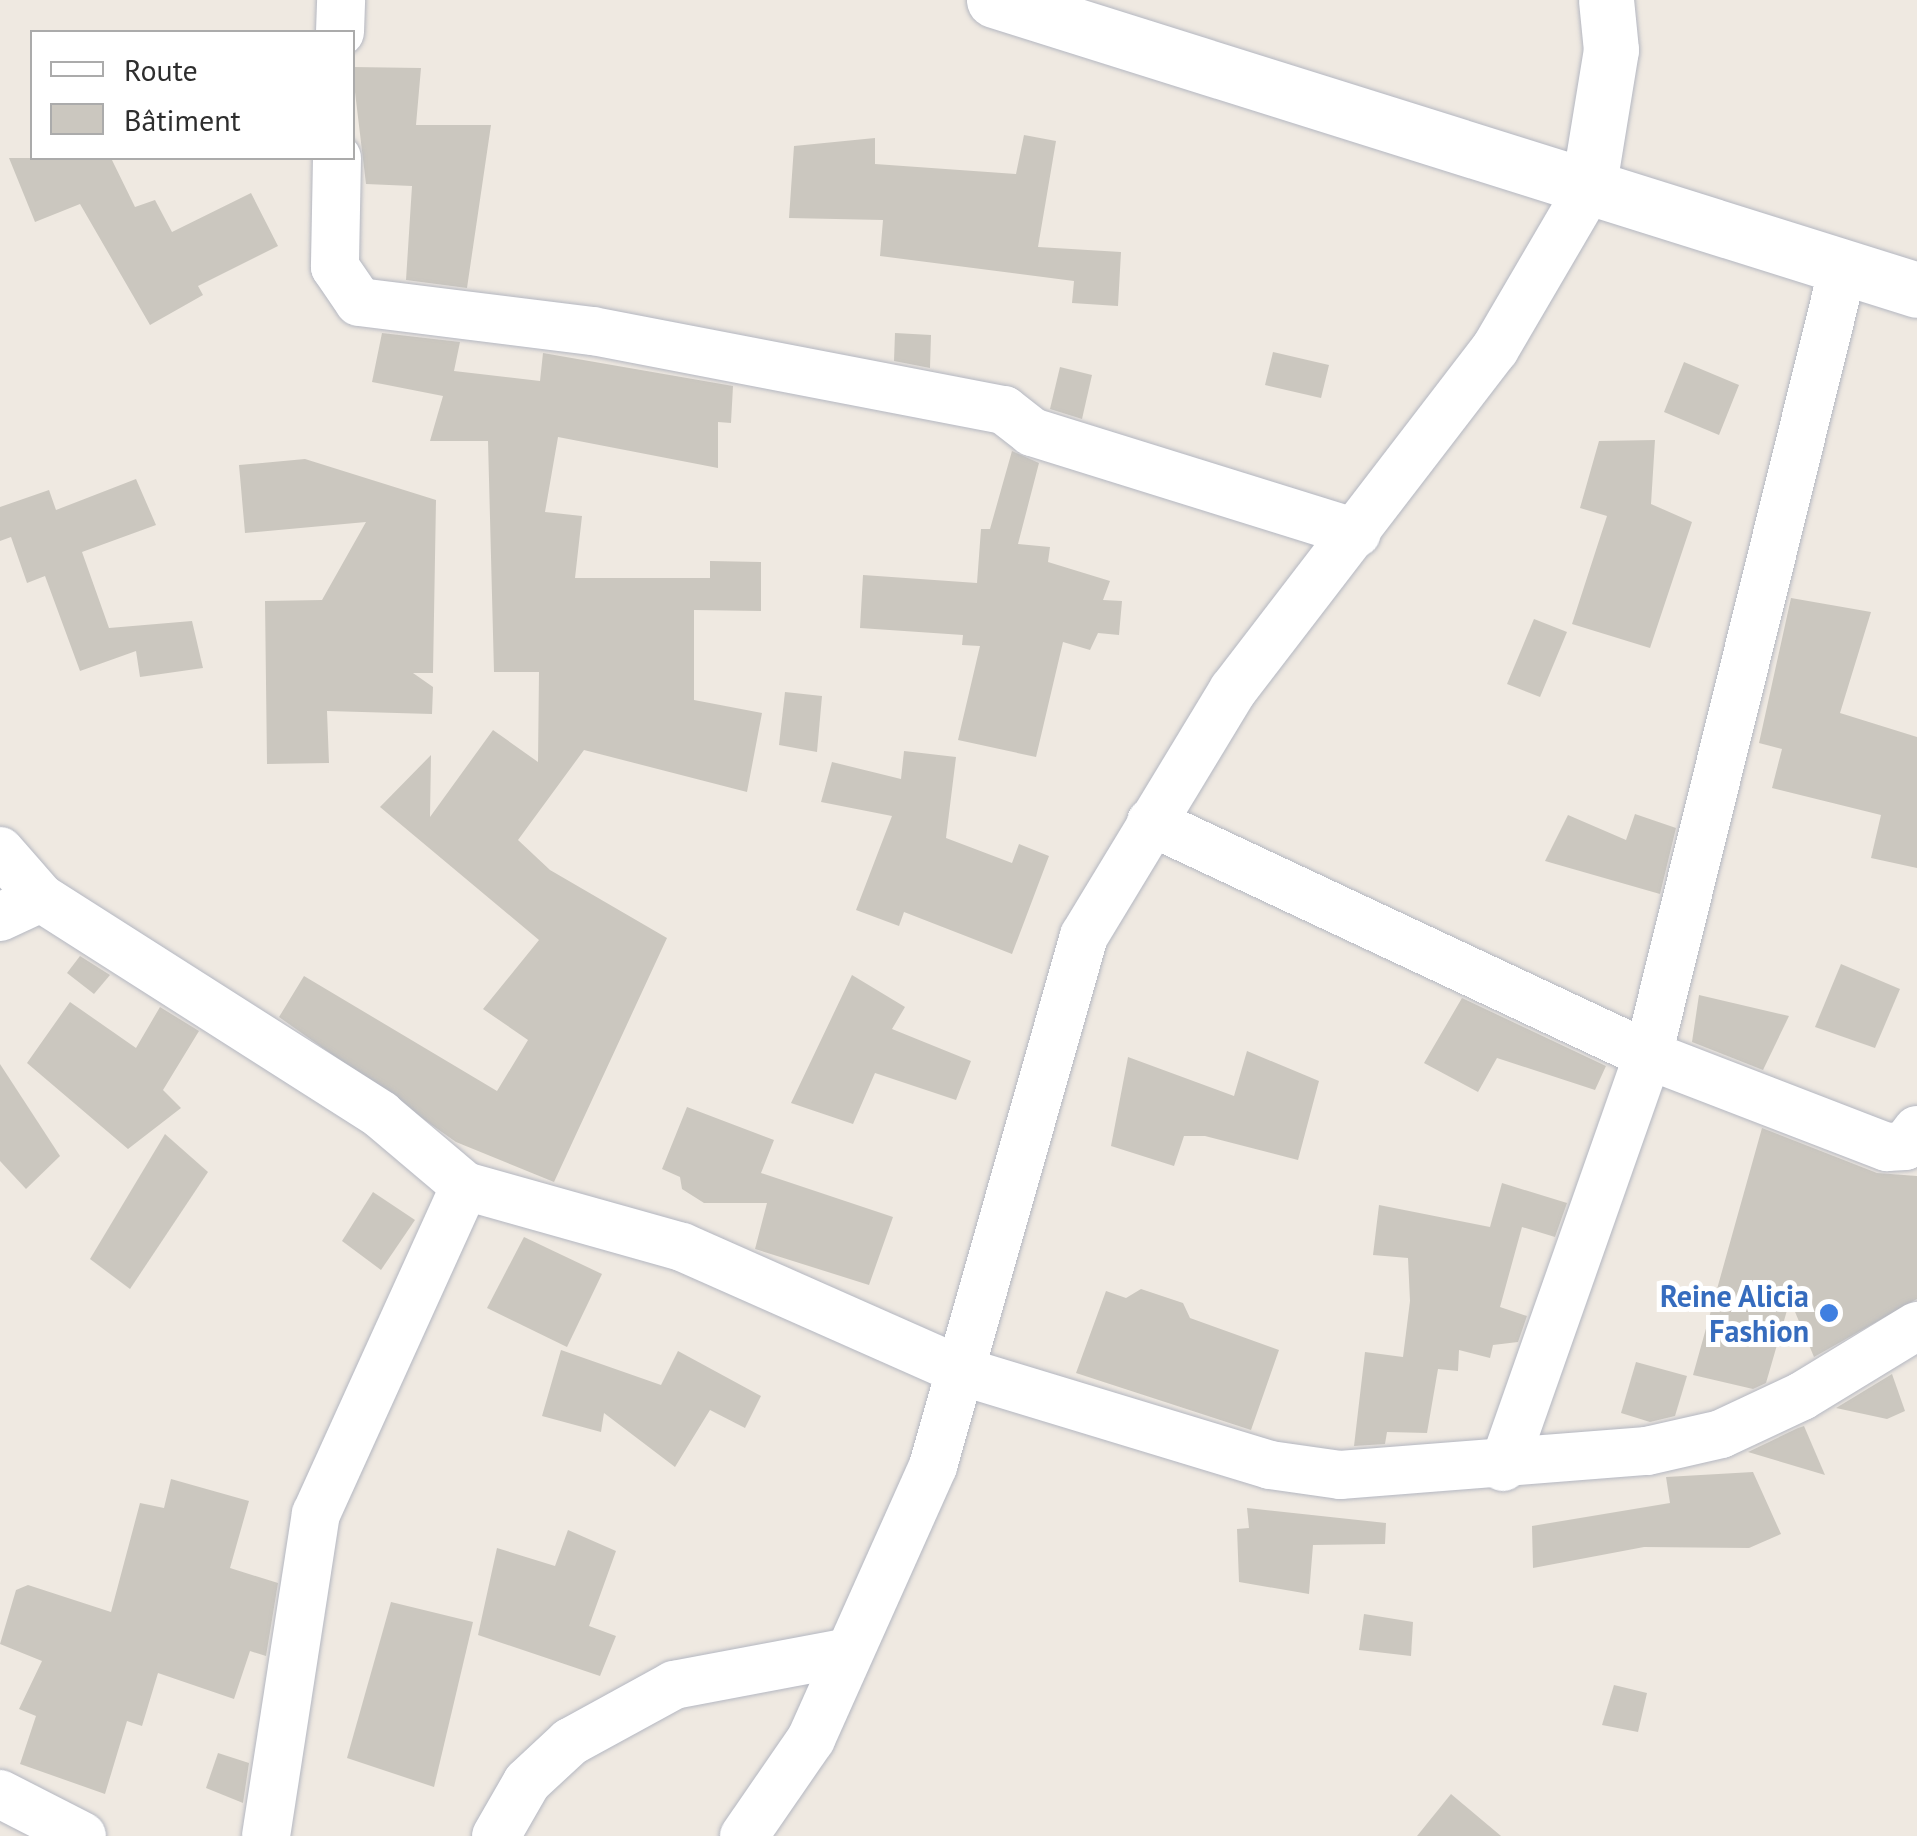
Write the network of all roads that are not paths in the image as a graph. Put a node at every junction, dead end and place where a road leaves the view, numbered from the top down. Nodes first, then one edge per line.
1 (341, 0) edge
2 (994, 0) edge
3 (1606, 0) edge
4 (340, 30) edge
5 (337, 160) edge
6 (1588, 190) junction
7 (1843, 268) junction
8 (1917, 290) edge
9 (1357, 533) junction
10 (1151, 822) junction
11 (0, 851) edge
12 (20, 908) edge
13 (1648, 1056) junction
14 (1917, 1130) edge
15 (465, 1186) junction
16 (1917, 1326) edge
17 (964, 1372) junction
18 (1503, 1467) junction
19 (860, 1629) junction
20 (0, 1794) edge
21 (82, 1836) edge
22 (266, 1836) edge
23 (496, 1836) edge
24 (744, 1836) edge

1 - 4 street
2 - 6 street
3 - 6 street
5 - 9 street
6 - 7 street
6 - 9 street
7 - 8 street
7 - 13 street
9 - 10 street
10 - 13 street
10 - 17 street
11 - 12 street
12 - 15 street
13 - 14 street
13 - 18 street
15 - 17 street
15 - 22 street
16 - 18 street
17 - 18 street
17 - 19 street
19 - 23 street
19 - 24 street
20 - 21 street

